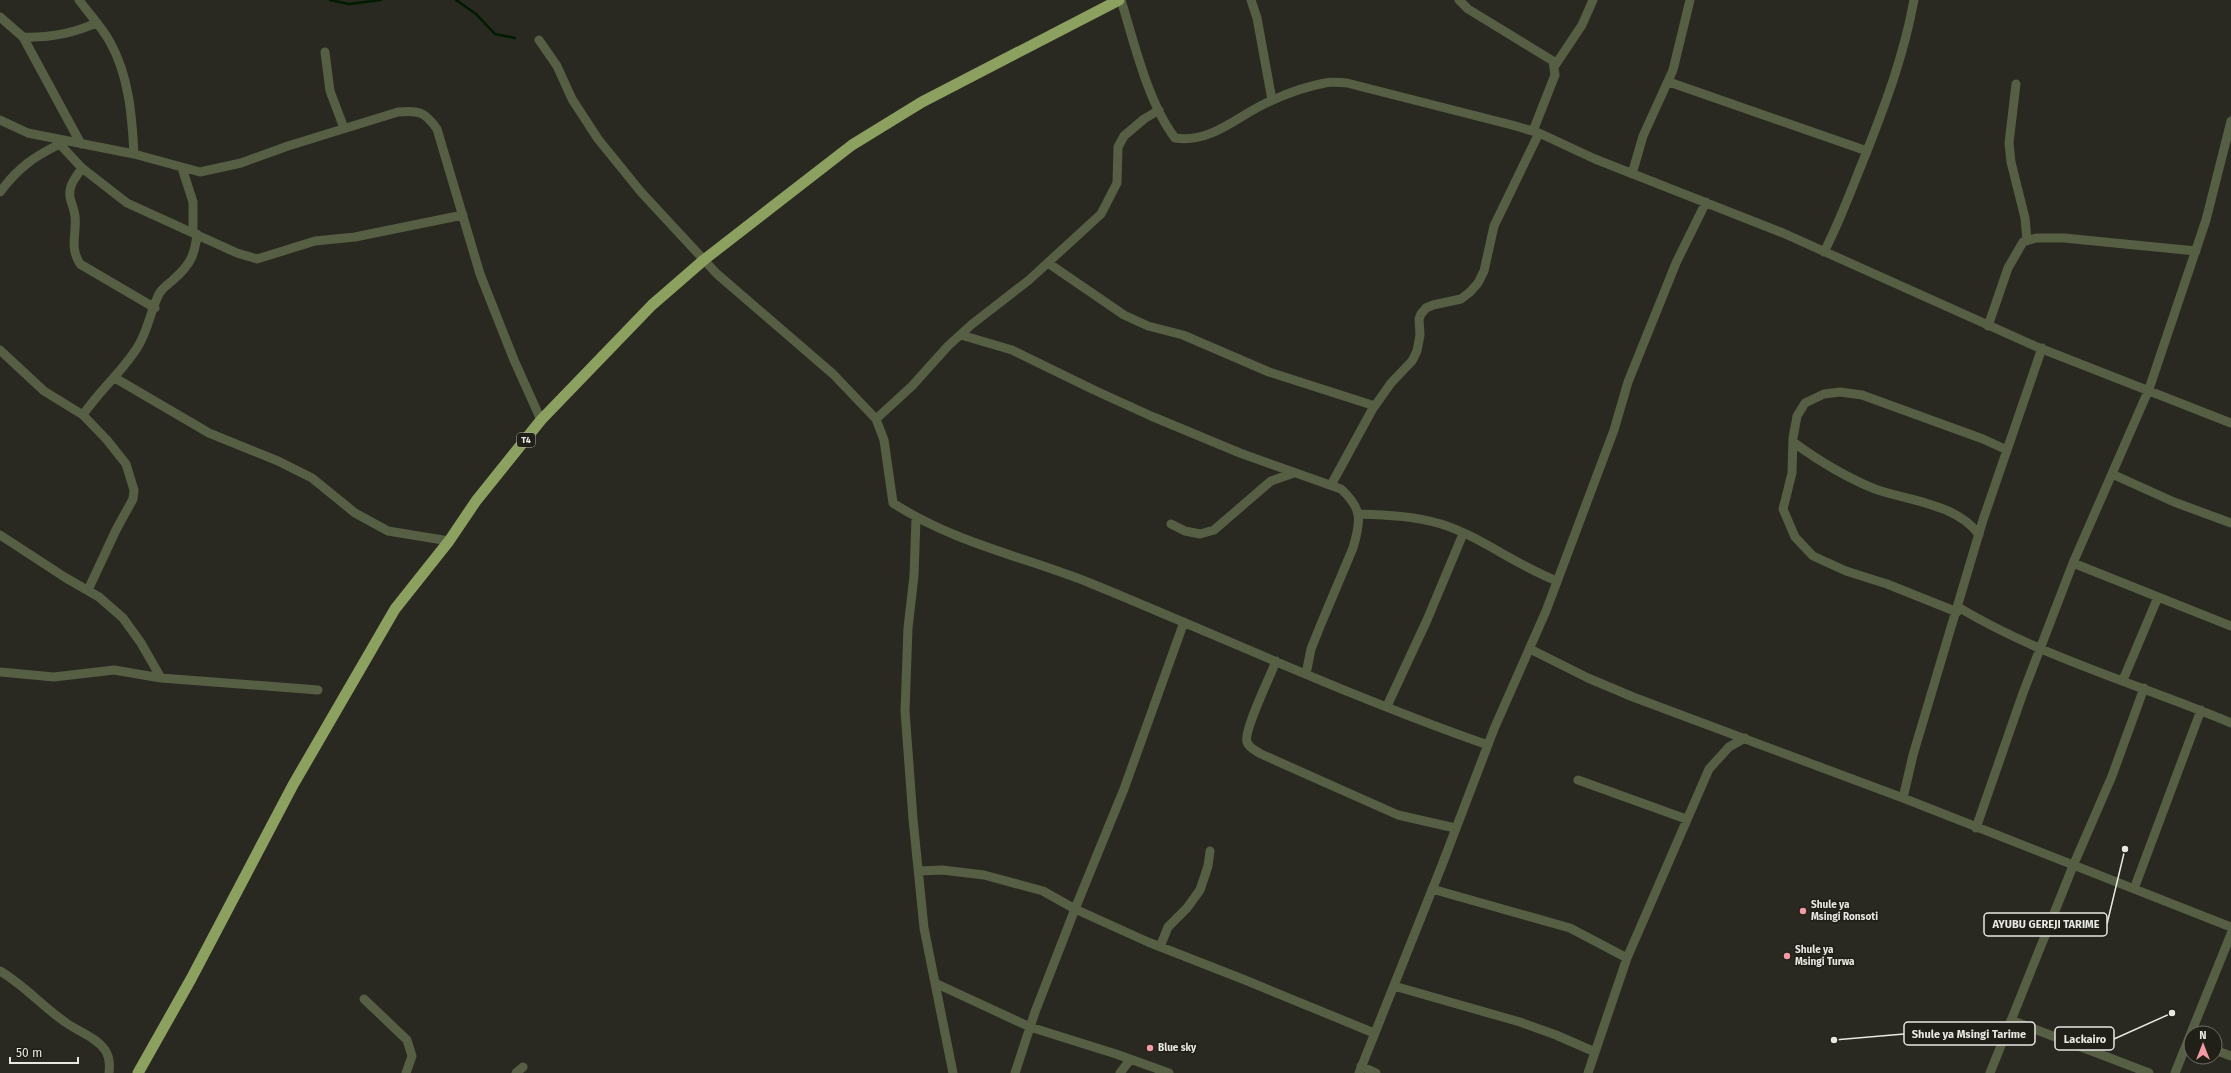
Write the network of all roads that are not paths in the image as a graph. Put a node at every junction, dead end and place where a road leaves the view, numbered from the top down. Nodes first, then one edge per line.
1 (79, 0) edge
2 (1120, 0) edge
3 (1251, 0) edge
4 (1459, 0) edge
5 (1593, 0) edge
6 (1690, 0) edge
7 (1914, 0) edge
8 (0, 17) edge
9 (96, 23) junction
10 (22, 37) junction
11 (539, 40) dead end
12 (325, 52) dead end
13 (1554, 67) junction
14 (1669, 82) junction
15 (2016, 84) dead end
16 (1272, 100) junction
17 (1159, 110) junction
18 (0, 120) edge
19 (2231, 121) edge
20 (344, 128) junction
21 (1536, 132) junction
22 (57, 141) junction
23 (81, 144) junction
24 (1866, 151) junction
25 (134, 154) junction
26 (82, 168) junction
27 (182, 168) junction
28 (1632, 174) junction
29 (0, 192) edge
30 (1706, 202) junction
31 (463, 215) junction
32 (195, 234) junction
33 (2027, 240) junction
34 (2196, 251) junction
35 (1824, 252) junction
36 (705, 260) junction
37 (1048, 263) junction
38 (155, 308) junction
39 (1988, 326) junction
40 (960, 335) junction
41 (2042, 348) junction
42 (0, 350) edge
43 (115, 378) junction
44 (2149, 389) junction
45 (1375, 406) junction
46 (83, 415) junction
47 (876, 419) junction
48 (541, 420) junction
49 (2231, 423) edge
50 (1793, 442) junction
51 (2007, 450) junction
52 (1294, 473) junction
53 (2112, 474) junction
54 (1331, 485) junction
55 (1358, 514) junction
56 (916, 518) junction
57 (2231, 523) edge
58 (1171, 524) dead end
59 (1463, 534) junction
60 (0, 535) edge
61 (1979, 535) junction
62 (449, 541) junction
63 (2073, 563) junction
64 (1557, 581) junction
65 (88, 590) junction
66 (2158, 598) junction
67 (1957, 610) junction
68 (1184, 622) junction
69 (2231, 626) edge
70 (2040, 648) junction
71 (1530, 649) junction
72 (1276, 661) junction
73 (0, 672) edge
74 (1306, 674) junction
75 (161, 678) junction
76 (2123, 680) junction
77 (2144, 688) junction
78 (318, 690) dead end
79 (1387, 706) junction
80 (2201, 710) junction
81 (2231, 723) edge
82 (1745, 738) junction
83 (1488, 745) junction
84 (1578, 780) dead end
85 (1903, 798) junction
86 (1686, 819) junction
87 (1455, 828) junction
88 (1976, 828) junction
89 (1210, 852) dead end
90 (2073, 866) junction
91 (919, 871) junction
92 (1432, 889) junction
93 (2134, 889) junction
94 (1075, 909) junction
95 (2231, 927) edge
96 (2231, 934) edge
97 (1160, 947) junction
98 (1627, 958) junction
99 (0, 971) edge
100 (935, 983) junction
101 (1394, 986) junction
102 (364, 999) dead end
103 (2011, 1020) junction
104 (2195, 1025) edge
105 (1030, 1027) junction
106 (1374, 1033) junction
107 (1595, 1052) junction
108 (2183, 1054) edge
109 (1130, 1060) junction
110 (1360, 1070) edge
111 (109, 1073) edge
112 (138, 1073) edge
113 (406, 1073) edge
114 (953, 1073) edge
115 (1015, 1073) edge
116 (1120, 1073) edge
117 (1169, 1073) edge
118 (1376, 1073) edge
119 (1588, 1073) edge
120 (1990, 1073) edge
121 (2149, 1073) edge
122 (2175, 1073) edge

1 - 9 street
2 - 17 street
2 - 36 highway, T4
3 - 16 street
4 - 13 street
5 - 13 street
6 - 14 street
7 - 24 street
8 - 10 street
9 - 10 street
9 - 25 street
10 - 23 street
11 - 36 street
12 - 20 street
13 - 21 street
14 - 24 street
14 - 28 street
15 - 33 street
16 - 17 street
16 - 21 street
17 - 37 street
18 - 22 street
19 - 34 street
20 - 27 street
20 - 31 street
21 - 28 street
21 - 45 street
22 - 23 street
22 - 26 street
22 - 29 street
23 - 25 street
24 - 35 street
25 - 27 street
26 - 32 street
26 - 38 street
27 - 32 street
28 - 30 street
30 - 35 street
30 - 64 street
31 - 32 street
31 - 48 street
32 - 38 street
33 - 34 street
33 - 39 street
34 - 44 street
35 - 39 street
36 - 47 street
36 - 48 highway, T4
37 - 40 street
37 - 45 street
38 - 43 street
39 - 41 street
40 - 47 street
40 - 52 street
41 - 44 street
41 - 51 street
42 - 46 street
43 - 46 street
43 - 62 street
44 - 49 street
44 - 53 street
45 - 54 street
46 - 65 street
47 - 56 street
48 - 62 highway, T4
50 - 51 street
50 - 61 street
50 - 67 street
51 - 61 street
52 - 54 street
52 - 58 street
53 - 57 street
53 - 63 street
54 - 55 street
55 - 59 street
55 - 74 street
56 - 68 street
56 - 91 street
59 - 64 street
59 - 79 street
60 - 65 street
61 - 67 street
62 - 112 highway, T4
63 - 66 street
63 - 70 street
64 - 71 street
65 - 75 street
66 - 69 street
66 - 76 street
67 - 70 street
67 - 85 street
68 - 72 street
68 - 94 street
70 - 76 street
70 - 88 street
71 - 82 street
71 - 83 street
72 - 74 street
72 - 87 street
73 - 75 street
74 - 79 street
75 - 78 street
76 - 77 street
77 - 80 street
77 - 90 street
79 - 83 street
80 - 81 street
80 - 93 street
82 - 85 street
82 - 86 street
83 - 87 street
84 - 86 street
85 - 88 street
86 - 98 street
87 - 92 street
88 - 90 street
89 - 97 street
90 - 93 street
90 - 103 street
91 - 94 street
91 - 100 street
92 - 98 street
92 - 101 street
93 - 95 street
94 - 97 street
94 - 105 street
96 - 104 street
97 - 106 street
98 - 107 street
99 - 111 street
100 - 105 street
100 - 114 street
101 - 106 street
101 - 107 street
102 - 113 street
103 - 120 street
103 - 121 street
105 - 109 street
105 - 115 street
106 - 110 street
107 - 119 street
108 - 122 street
109 - 116 street
109 - 117 street
110 - 118 street

